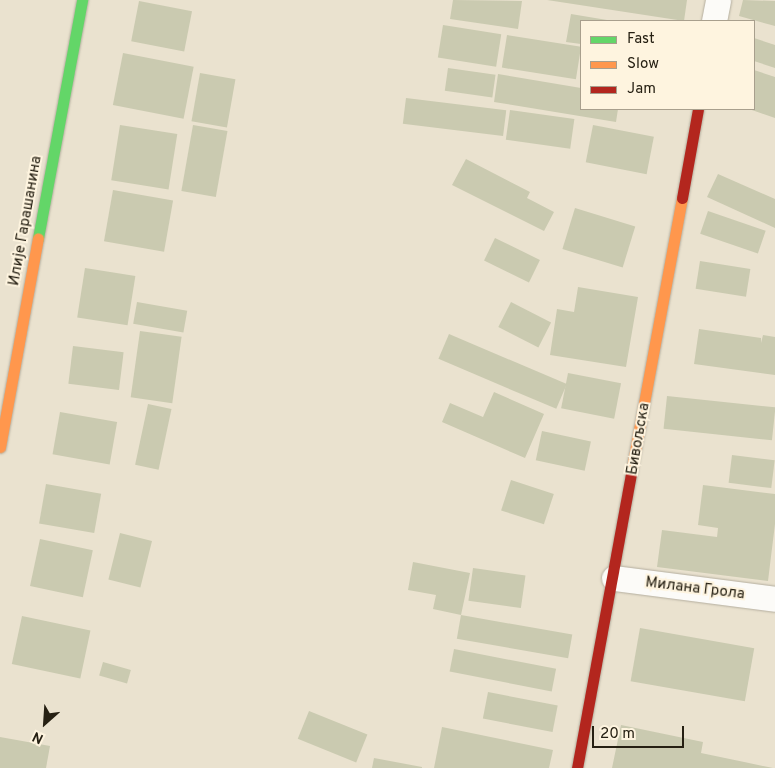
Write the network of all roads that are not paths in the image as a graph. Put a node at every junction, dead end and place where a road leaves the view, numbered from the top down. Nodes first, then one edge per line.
1 (82, 0) edge
2 (718, 0) edge
3 (714, 20) edge
4 (698, 110) edge
5 (0, 447) edge
6 (614, 578) junction
7 (775, 599) edge
8 (577, 768) edge

1 - 5 street, Илије Гарашанина
2 - 3 street
4 - 6 street, Бивољска
6 - 7 street, Милана Грола
6 - 8 street, Бивољска

